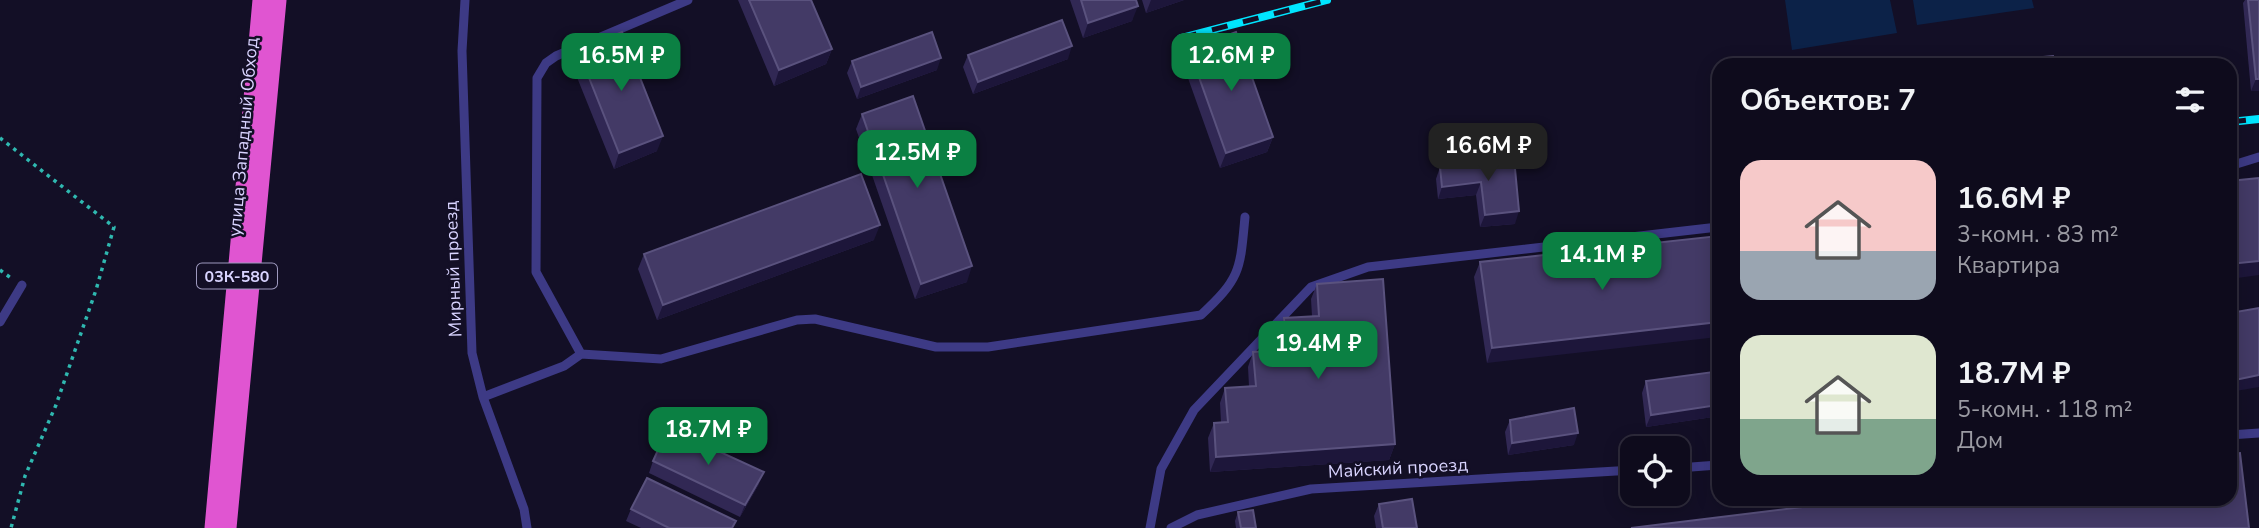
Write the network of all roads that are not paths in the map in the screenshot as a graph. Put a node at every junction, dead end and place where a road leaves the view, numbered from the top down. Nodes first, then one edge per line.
1 (262, 0) edge
2 (276, 0) edge
3 (465, 0) edge
4 (688, 0) edge
5 (2259, 157) edge
6 (2237, 164) edge
7 (1245, 218) dead end
8 (1712, 228) edge
9 (22, 285) dead end
10 (0, 322) edge
11 (581, 354) junction
12 (483, 397) junction
13 (2259, 433) edge
14 (2237, 435) edge
15 (1712, 465) edge
16 (1690, 467) edge
17 (1620, 471) edge
18 (214, 528) edge
19 (227, 528) edge
20 (527, 528) edge
21 (1150, 528) edge
22 (1171, 528) edge

1 - 18 highway, улица Западный Обход / 03К-580
2 - 19 highway, улица Западный Обход / 03К-580
3 - 12 lane, Мирный проезд
4 - 11 lane
5 - 6 lane
7 - 11 lane
8 - 21 lane
9 - 10 lane
11 - 12 lane
12 - 20 lane, Мирный проезд
13 - 14 lane
15 - 16 lane
17 - 22 lane, Майский проезд

